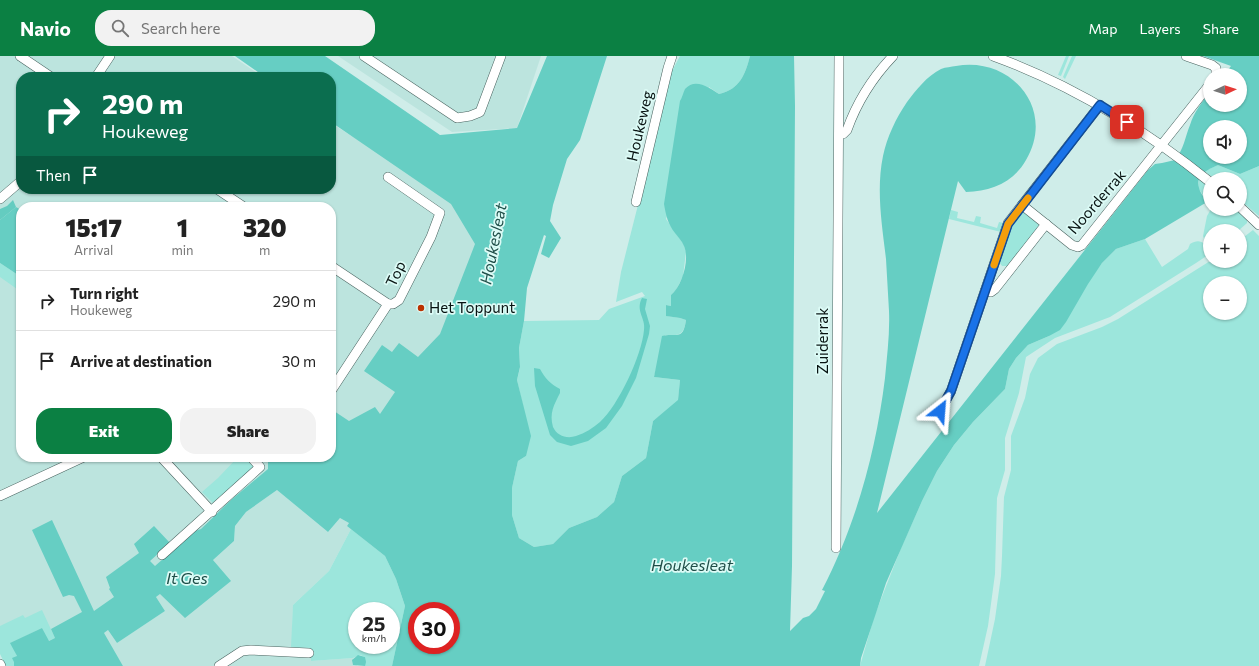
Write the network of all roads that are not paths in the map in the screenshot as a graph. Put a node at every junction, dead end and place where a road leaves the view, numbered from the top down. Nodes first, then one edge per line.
1 (20, 56) edge
2 (110, 56) edge
3 (364, 56) edge
4 (501, 56) edge
5 (672, 56) edge
6 (839, 56) edge
7 (893, 56) edge
8 (993, 56) edge
9 (1186, 56) edge
10 (1216, 68) edge
11 (44, 72) edge
12 (99, 72) edge
13 (1203, 94) edge
14 (1100, 105) junction
15 (839, 134) junction
16 (1165, 148) junction
17 (388, 177) dead end
18 (1203, 177) edge
19 (16, 185) edge
20 (224, 194) edge
21 (0, 199) edge
22 (236, 202) edge
23 (636, 202) dead end
24 (1022, 205) junction
25 (1247, 214) edge
26 (1046, 224) junction
27 (1257, 224) edge
28 (336, 269) edge
29 (985, 291) junction
30 (388, 304) junction
31 (336, 383) edge
32 (940, 411) dead end
33 (73, 462) edge
34 (166, 462) edge
35 (256, 462) edge
36 (0, 496) edge
37 (212, 512) junction
38 (836, 548) dead end
39 (162, 555) dead end
40 (309, 653) dead end
41 (219, 666) edge

1 - 11 street
2 - 12 street
3 - 4 street
5 - 23 street, Houkeweg
6 - 15 street, Zuiderrak
7 - 15 street
8 - 14 street
9 - 10 street
13 - 16 street
14 - 16 street
14 - 24 street
15 - 38 street, Zuiderrak
16 - 18 street
16 - 26 street, Noorderrak
17 - 30 street, Top
19 - 21 street
20 - 22 street
24 - 26 street, Noorderrak
24 - 29 street
25 - 27 street
26 - 29 street, Noorderrak
28 - 30 street
29 - 32 street
30 - 31 street, Top
33 - 36 street
34 - 37 street
35 - 37 street
37 - 39 street
40 - 41 street

